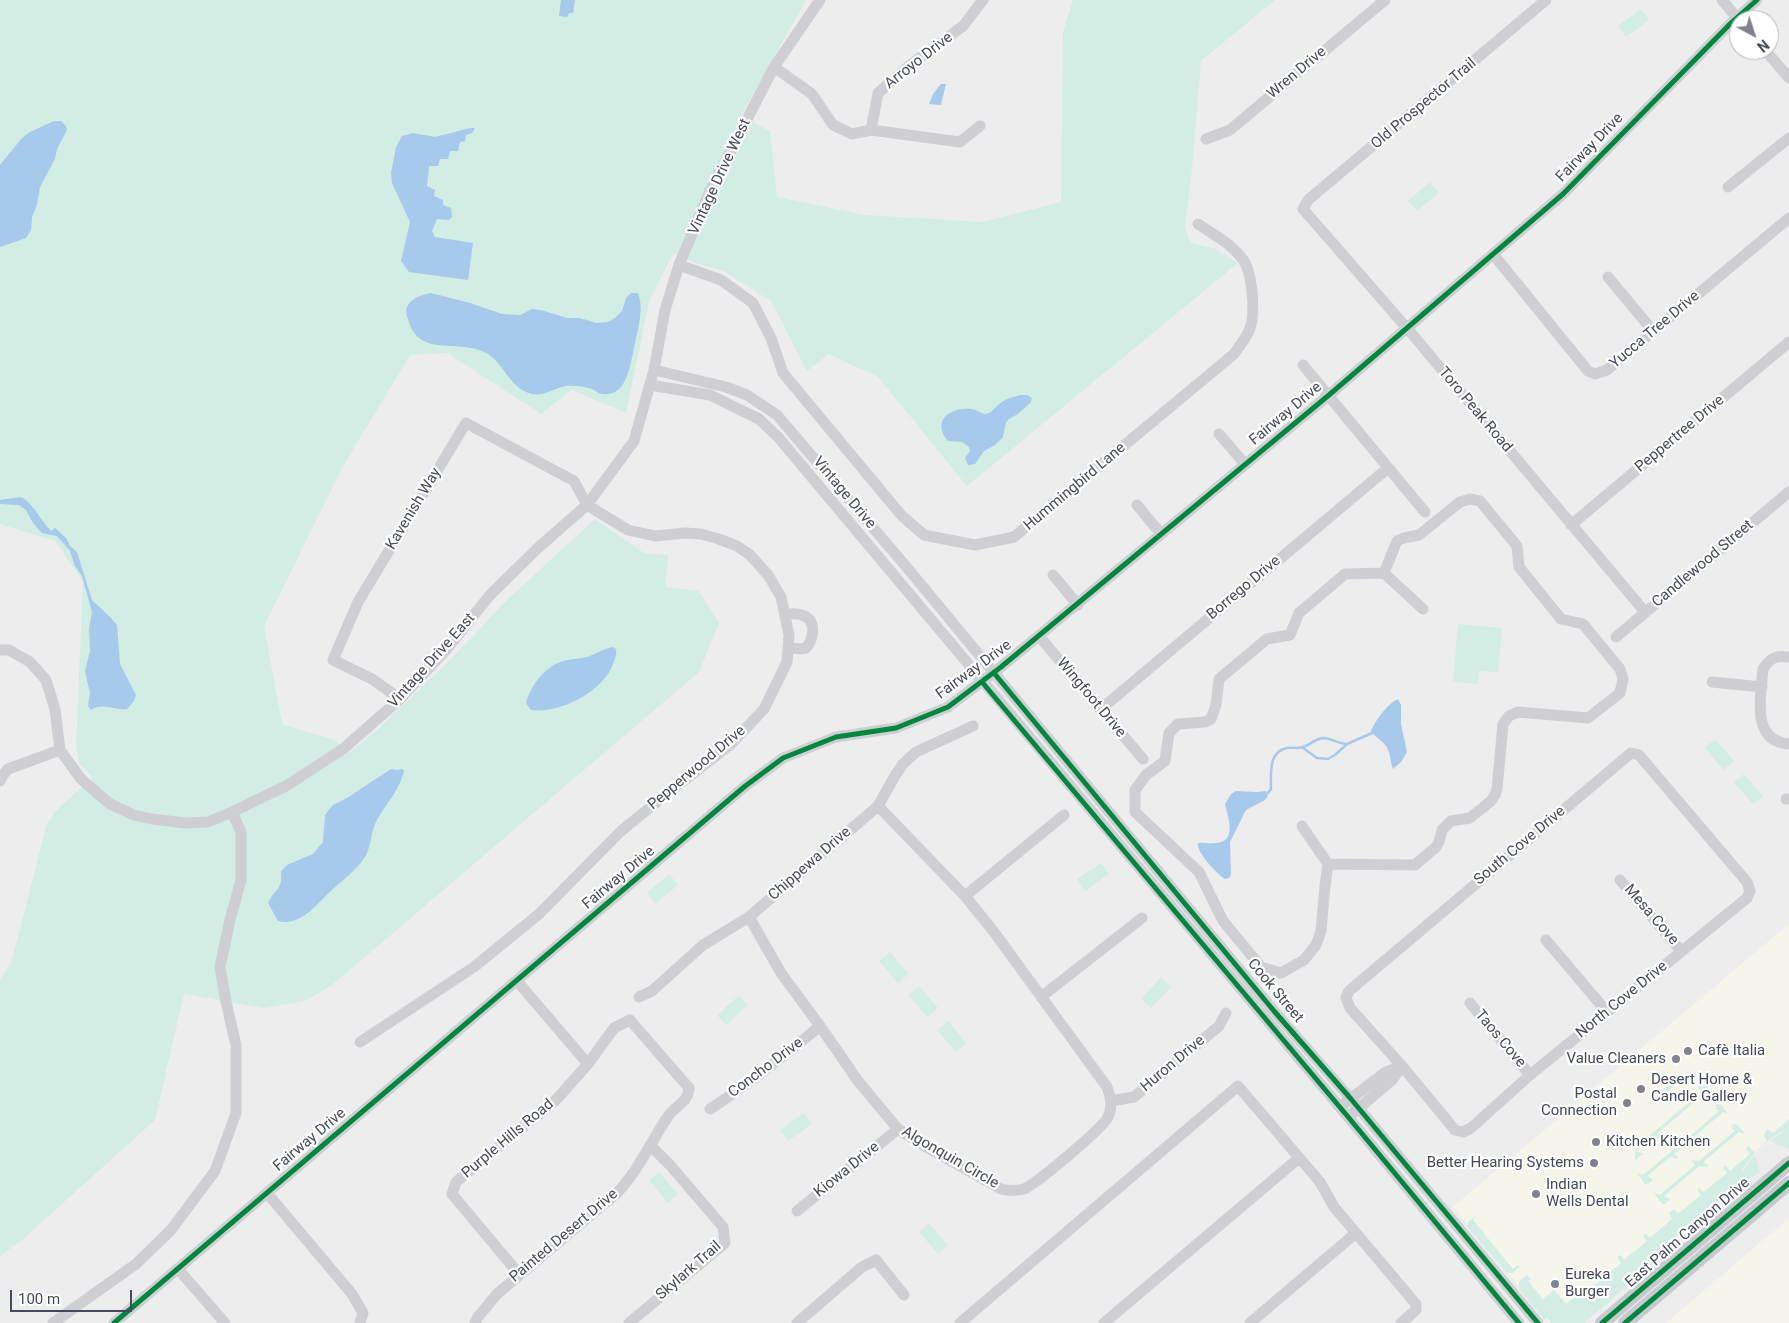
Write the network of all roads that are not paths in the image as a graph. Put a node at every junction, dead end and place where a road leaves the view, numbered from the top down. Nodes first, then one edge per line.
1 (820, 0) edge
2 (983, 0) edge
3 (1384, 0) edge
4 (1546, 0) edge
5 (1722, 0) edge
6 (1757, 0) edge
7 (1730, 10) edge
8 (1747, 10) edge
9 (1729, 28) edge
10 (1774, 60) edge
11 (774, 67) junction
12 (1789, 78) edge
13 (980, 126) dead end
14 (871, 130) junction
15 (1789, 138) edge
16 (1206, 139) dead end
17 (1728, 187) dead end
18 (1303, 209) joint
19 (1789, 218) edge
20 (1198, 224) dead end
21 (1493, 254) junction
22 (680, 265) junction
23 (1608, 277) dead end
24 (1407, 328) junction
25 (1653, 331) junction
26 (1789, 342) edge
27 (1303, 365) dead end
28 (654, 370) junction
29 (650, 385) junction
30 (1329, 395) junction
31 (1219, 434) dead end
32 (1245, 464) junction
33 (1388, 468) junction
34 (1789, 492) edge
35 (587, 504) junction
36 (1138, 505) dead end
37 (1425, 512) dead end
38 (1571, 525) junction
39 (1161, 534) junction
40 (1384, 573) junction
41 (1053, 575) dead end
42 (1078, 605) junction
43 (1423, 609) dead end
44 (1645, 612) junction
45 (786, 614) junction
46 (1039, 636) junction
47 (1616, 637) dead end
48 (789, 648) junction
49 (0, 650) edge
50 (1789, 657) edge
51 (994, 673) junction
52 (982, 682) junction
53 (1712, 682) dead end
54 (1762, 687) junction
55 (400, 699) junction
56 (1100, 709) junction
57 (973, 726) dead end
58 (1789, 744) edge
59 (60, 750) junction
60 (1143, 759) dead end
61 (0, 781) edge
62 (878, 806) junction
63 (232, 812) junction
64 (1064, 815) dead end
65 (1302, 826) dead end
66 (1328, 864) junction
67 (1620, 880) dead end
68 (1747, 882) joint
69 (965, 896) junction
70 (749, 917) junction
71 (1142, 918) dead end
72 (1546, 940) dead end
73 (1682, 951) junction
74 (517, 981) junction
75 (639, 997) dead end
76 (1041, 997) junction
77 (1470, 1003) dead end
78 (1607, 1012) junction
79 (1226, 1013) dead end
80 (820, 1026) junction
81 (639, 1029) joint
82 (360, 1042) dead end
83 (588, 1064) junction
84 (1402, 1066) junction
85 (1530, 1075) junction
86 (1351, 1099) junction
87 (1111, 1101) junction
88 (1339, 1107) junction
89 (1359, 1108) junction
90 (710, 1109) dead end
91 (1349, 1118) junction
92 (898, 1129) junction
93 (650, 1145) junction
94 (1299, 1158) junction
95 (1787, 1174) edge
96 (267, 1193) junction
97 (796, 1211) dead end
98 (1356, 1233) junction
99 (178, 1268) junction
100 (520, 1274) junction
101 (904, 1295) dead end
102 (53, 1323) edge
103 (114, 1323) edge
104 (225, 1323) edge
105 (360, 1323) edge
106 (475, 1323) edge
107 (629, 1323) edge
108 (796, 1323) edge
109 (960, 1323) edge
110 (1104, 1323) edge
111 (1250, 1323) edge
112 (1401, 1323) edge
113 (1519, 1323) edge
114 (1538, 1323) edge
115 (1602, 1323) edge
116 (1625, 1323) edge

1 - 11 street, Vintage Drive West
2 - 14 street, Arroyo Drive
3 - 16 street, Wren Drive
4 - 18 street, Old Prospector Trail
5 - 7 street
6 - 8 street, Fairway Drive
9 - 21 street, Fairway Drive
10 - 12 street
11 - 14 street
11 - 22 street, Vintage Drive West
13 - 14 street
15 - 17 street
18 - 24 street, Toro Peak Road
19 - 25 street, Yucca Tree Drive
20 - 22 street, Hummingbird Lane
21 - 24 street, Fairway Drive
21 - 25 street, Yucca Tree Drive
22 - 28 street, Vintage Drive West
23 - 25 street
24 - 30 street, Fairway Drive
24 - 38 street, Toro Peak Road
26 - 38 street, Peppertree Drive
27 - 30 street
28 - 29 street, Vintage Drive East
28 - 51 street, Vintage Drive
29 - 35 street, Vintage Drive East
29 - 52 street, Vintage Drive
30 - 32 street, Fairway Drive
30 - 33 street
31 - 32 street
32 - 39 street, Fairway Drive
33 - 37 street
33 - 56 street, Borrego Drive
34 - 44 street, Candlewood Street
35 - 45 street, Pepperwood Drive
35 - 55 street, Vintage Drive East
35 - 55 street, Kavenish Way
36 - 39 street
38 - 44 street, Toro Peak Road
39 - 42 street, Fairway Drive
40 - 43 street
40 - 66 street
40 - 66 street
41 - 42 street
42 - 46 street, Fairway Drive
44 - 47 street, Candlewood Street
45 - 48 street, Pepperwood Drive
45 - 48 street
46 - 51 street, Fairway Drive
46 - 56 street, Wingfoot Drive
48 - 82 street, Pepperwood Drive
49 - 59 street, Vintage Drive East
50 - 54 street
51 - 52 street, Fairway Drive
51 - 86 street, Cook Street
52 - 74 street, Fairway Drive
52 - 88 street, Cook Street
53 - 54 street
54 - 58 street
55 - 63 street, Vintage Drive East
56 - 60 street, Wingfoot Drive
57 - 62 street, Chippewa Drive
59 - 61 street
59 - 63 street, Vintage Drive East
62 - 69 street
62 - 70 street, Chippewa Drive
63 - 102 street
64 - 69 street
65 - 66 street
67 - 73 street, Mesa Cove
68 - 73 street, North Cove Drive
68 - 84 street, South Cove Drive
69 - 76 street
70 - 75 street, Chippewa Drive
70 - 80 street, Algonquin Circle
71 - 76 street
72 - 78 street
73 - 78 street, North Cove Drive
74 - 83 street
74 - 96 street, Fairway Drive
76 - 87 street
77 - 85 street, Taos Cove
78 - 85 street, North Cove Drive
79 - 87 street, Huron Drive
80 - 90 street, Concho Drive
80 - 92 street, Algonquin Circle
81 - 83 street, Purple Hills Road
81 - 93 street, Painted Desert Drive
83 - 100 street, Purple Hills Road
84 - 85 street, North Cove Drive
84 - 86 street
84 - 89 street
86 - 88 street
86 - 89 street, Cook Street
87 - 92 street, Algonquin Circle
88 - 91 street, Cook Street
89 - 91 street
89 - 114 street, Cook Street
91 - 113 street, Cook Street
92 - 97 street, Kiowa Drive
93 - 100 street, Painted Desert Drive
93 - 107 street, Skylark Trail
94 - 98 street
94 - 109 street
94 - 110 street
95 - 115 main road, East Palm Canyon Drive
95 - 116 main road, East Palm Canyon Drive
96 - 99 street, Fairway Drive
96 - 105 street
98 - 111 street
98 - 112 street
99 - 103 street, Fairway Drive
99 - 104 street
100 - 106 street, Painted Desert Drive
101 - 108 street

